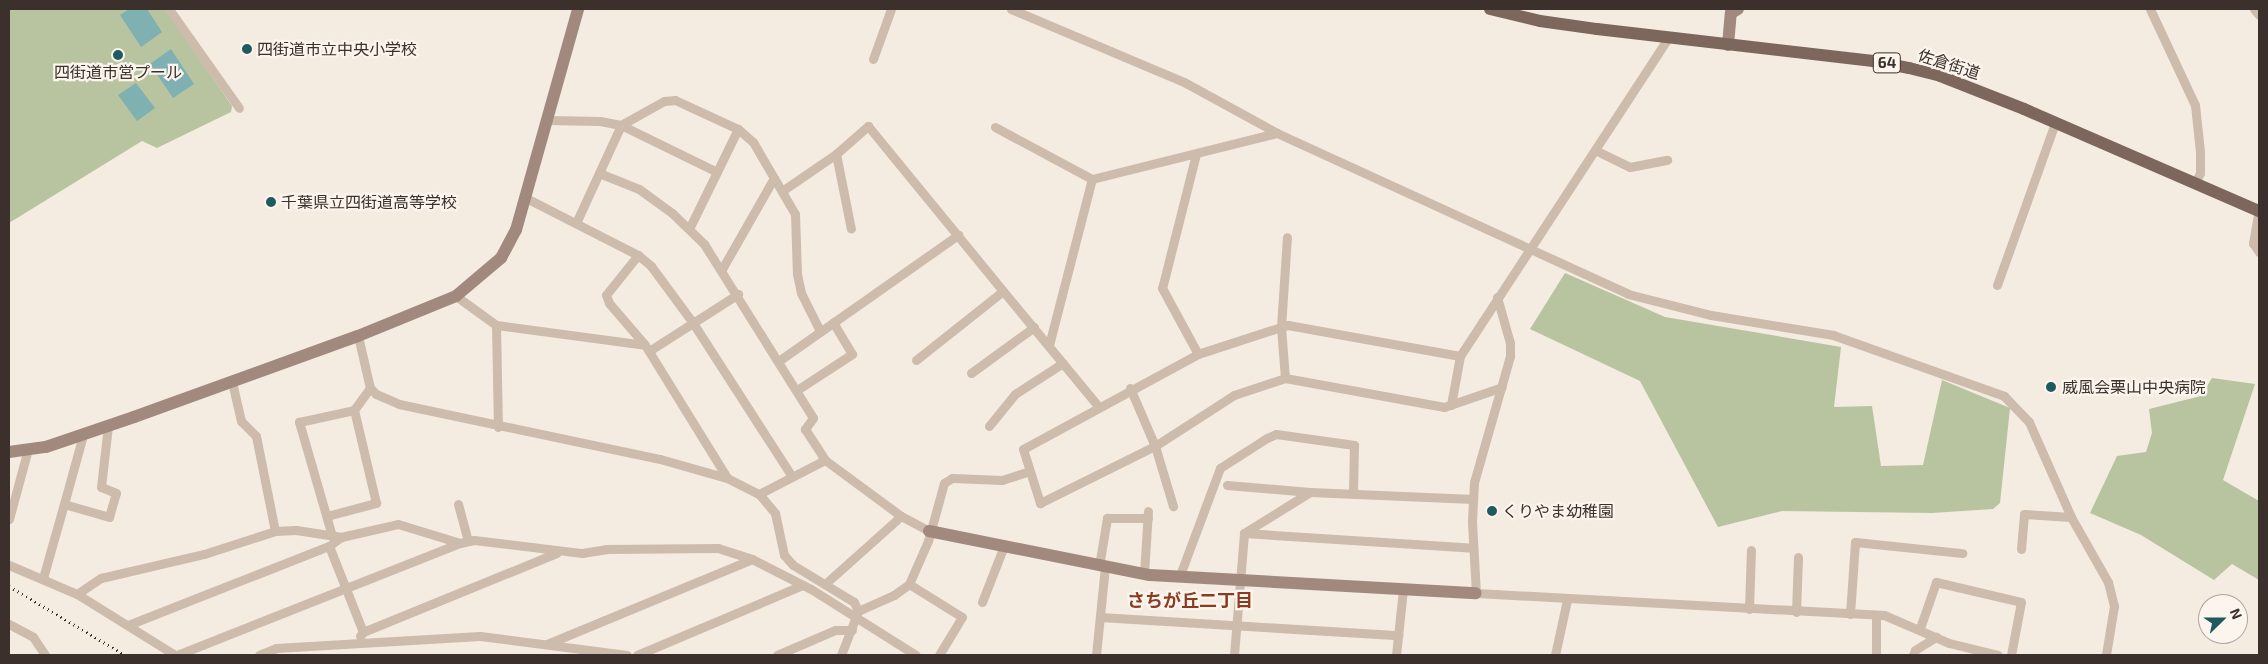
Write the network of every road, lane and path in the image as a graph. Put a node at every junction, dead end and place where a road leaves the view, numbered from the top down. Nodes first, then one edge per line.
1 (169, 9) edge
2 (578, 9) edge
3 (891, 9) edge
4 (1012, 9) edge
5 (1490, 9) edge
6 (2150, 9) edge
7 (2254, 9) edge
8 (1733, 10) edge
9 (2259, 15) edge
10 (1668, 38) junction
11 (1728, 45) junction
12 (873, 59) dead end
13 (239, 108) dead end
14 (547, 120) junction
15 (2055, 123) junction
16 (621, 125) junction
17 (995, 127) dead end
18 (738, 129) junction
19 (1277, 133) junction
20 (1595, 150) junction
21 (836, 154) junction
22 (1196, 154) junction
23 (1667, 160) dead end
24 (717, 172) junction
25 (598, 173) junction
26 (774, 178) junction
27 (1092, 179) junction
28 (2196, 184) junction
29 (782, 191) junction
30 (526, 198) junction
31 (2259, 210) edge
32 (576, 223) junction
33 (689, 229) junction
34 (851, 229) dead end
35 (958, 235) junction
36 (1287, 237) dead end
37 (1530, 251) junction
38 (2259, 252) edge
39 (638, 255) junction
40 (722, 269) junction
41 (1997, 285) dead end
42 (1003, 291) junction
43 (738, 294) junction
44 (456, 296) junction
45 (1497, 297) junction
46 (833, 322) junction
47 (693, 323) junction
48 (496, 325) junction
49 (1034, 327) junction
50 (1281, 327) junction
51 (820, 331) junction
52 (358, 336) junction
53 (1049, 345) junction
54 (647, 348) junction
55 (1198, 354) junction
56 (1460, 356) junction
57 (780, 360) junction
58 (916, 360) dead end
59 (1063, 363) junction
60 (971, 373) dead end
61 (1285, 378) junction
62 (232, 382) junction
63 (1502, 387) junction
64 (370, 388) junction
65 (1130, 388) junction
66 (797, 390) junction
67 (1451, 405) junction
68 (1098, 406) junction
69 (354, 410) junction
70 (108, 426) junction
71 (989, 426) dead end
72 (498, 427) junction
73 (83, 435) junction
74 (1155, 446) junction
75 (28, 449) junction
76 (9, 451) edge
77 (825, 460) junction
78 (1029, 471) junction
79 (791, 475) junction
80 (727, 478) junction
81 (1226, 485) dead end
82 (1310, 492) junction
83 (759, 494) junction
84 (1353, 494) junction
85 (1472, 500) junction
86 (64, 504) junction
87 (458, 504) dead end
88 (1174, 506) dead end
89 (327, 516) junction
90 (901, 516) junction
91 (2071, 517) junction
92 (9, 519) edge
93 (275, 531) junction
94 (929, 531) junction
95 (1244, 533) junction
96 (337, 537) junction
97 (464, 542) junction
98 (328, 546) junction
99 (1004, 546) junction
100 (1473, 548) junction
101 (2021, 549) dead end
102 (1751, 550) dead end
103 (559, 552) junction
104 (1962, 553) dead end
105 (1798, 557) dead end
106 (752, 559) junction
107 (9, 565) edge
108 (1102, 566) junction
109 (1144, 574) junction
110 (1180, 575) junction
111 (43, 578) junction
112 (1240, 579) junction
113 (825, 584) junction
114 (909, 584) junction
115 (803, 585) junction
116 (346, 590) junction
117 (1403, 590) junction
118 (1476, 593) junction
119 (77, 594) junction
120 (1567, 600) junction
121 (982, 602) dead end
122 (1749, 609) junction
123 (1796, 612) junction
124 (1850, 614) junction
125 (858, 615) junction
126 (1876, 615) junction
127 (1100, 617) junction
128 (9, 625) edge
129 (128, 625) junction
130 (1236, 625) junction
131 (1920, 628) junction
132 (852, 630) junction
133 (363, 632) junction
134 (1398, 635) junction
135 (1936, 637) junction
136 (355, 644) junction
137 (546, 644) junction
138 (1966, 652) edge
139 (45, 655) edge
140 (176, 655) edge
141 (259, 655) edge
142 (627, 655) edge
143 (638, 655) edge
144 (777, 655) edge
145 (841, 655) edge
146 (916, 655) edge
147 (939, 655) edge
148 (1096, 655) edge
149 (1234, 655) edge
150 (1396, 655) edge
151 (1554, 655) edge
152 (1876, 655) edge
153 (1913, 655) edge
154 (1998, 655) edge
155 (2011, 655) edge
156 (2106, 655) edge

1 - 13 street
2 - 14 street
3 - 12 street
4 - 19 street
5 - 10 main road, 佐倉街道 / 64
6 - 28 street
7 - 9 street
8 - 11 street
10 - 11 main road, 佐倉街道 / 64
10 - 20 street
11 - 15 main road, 佐倉街道 / 64
14 - 16 street
14 - 30 street
15 - 28 main road, 佐倉街道 / 64
15 - 41 street
16 - 18 street
16 - 24 street
16 - 25 street
17 - 27 street
18 - 24 street
18 - 26 street
19 - 22 street
19 - 37 street
20 - 23 street
20 - 37 street
21 - 29 street
21 - 34 street
21 - 35 street
22 - 27 street
22 - 55 street
24 - 33 street
25 - 32 street
25 - 33 street
26 - 29 street
26 - 40 street
27 - 53 street
28 - 31 main road, 佐倉街道 / 64
29 - 51 street
30 - 32 street
30 - 44 street
31 - 38 street
32 - 39 street
33 - 40 street
35 - 42 street
35 - 46 street
36 - 50 street
37 - 45 street
37 - 91 street
39 - 47 street
39 - 54 street
40 - 43 street
42 - 49 street
42 - 58 street
43 - 47 street
43 - 57 street
44 - 48 street
44 - 52 street
45 - 56 street
45 - 63 street
46 - 51 street
46 - 66 street
47 - 54 street
47 - 79 street
48 - 54 street
48 - 72 street
49 - 53 street
49 - 60 street
50 - 55 street
50 - 56 street
50 - 61 street
51 - 57 street
52 - 62 street
52 - 64 street
53 - 59 street
54 - 80 street
55 - 65 street
56 - 67 street
57 - 66 street
59 - 68 street
59 - 71 street
61 - 67 street
61 - 74 street
62 - 70 street
62 - 93 street
63 - 67 street
63 - 85 street
64 - 69 street
64 - 72 street
65 - 68 street
65 - 74 street
66 - 77 street
68 - 78 street
69 - 89 street
69 - 89 street
70 - 73 street
70 - 86 street
72 - 80 street
73 - 75 street
73 - 86 street
74 - 78 street
74 - 88 street
75 - 76 street
75 - 92 street
77 - 79 street
77 - 90 street
78 - 94 street
79 - 83 street
80 - 83 street
81 - 82 street
82 - 84 street
82 - 95 street
83 - 113 street
84 - 85 street
84 - 110 street
85 - 100 street
86 - 111 street
87 - 97 street
89 - 96 street
90 - 94 street
90 - 113 street
91 - 101 street
91 - 156 street
93 - 96 street
93 - 119 street
94 - 99 street
94 - 114 street
95 - 100 street
95 - 112 street
96 - 97 street
96 - 98 street
97 - 103 street
97 - 116 street
98 - 116 street
98 - 129 street
99 - 108 street
99 - 121 street
100 - 118 street
102 - 122 street
103 - 106 street
103 - 133 street
104 - 124 street
105 - 123 street
106 - 115 street
106 - 137 street
107 - 111 street
108 - 109 street
108 - 109 street
108 - 127 street
109 - 110 street
110 - 112 street
111 - 119 street
112 - 117 street
112 - 130 street
113 - 125 street
114 - 125 street
114 - 147 street
115 - 125 street
115 - 143 street
116 - 133 street
116 - 140 street
117 - 118 street
117 - 134 street
118 - 120 street
119 - 129 street
120 - 122 street
120 - 151 street
122 - 123 street
123 - 124 street
124 - 126 street
125 - 132 street
125 - 146 street
126 - 131 street
126 - 152 street
127 - 130 street
127 - 148 street
128 - 139 street
129 - 140 street
130 - 134 street
130 - 149 street
131 - 135 street
131 - 155 street
132 - 144 street
132 - 145 street
133 - 136 street
134 - 150 street
135 - 138 street
135 - 153 street
136 - 137 street
136 - 141 street
137 - 142 street
138 - 154 street

